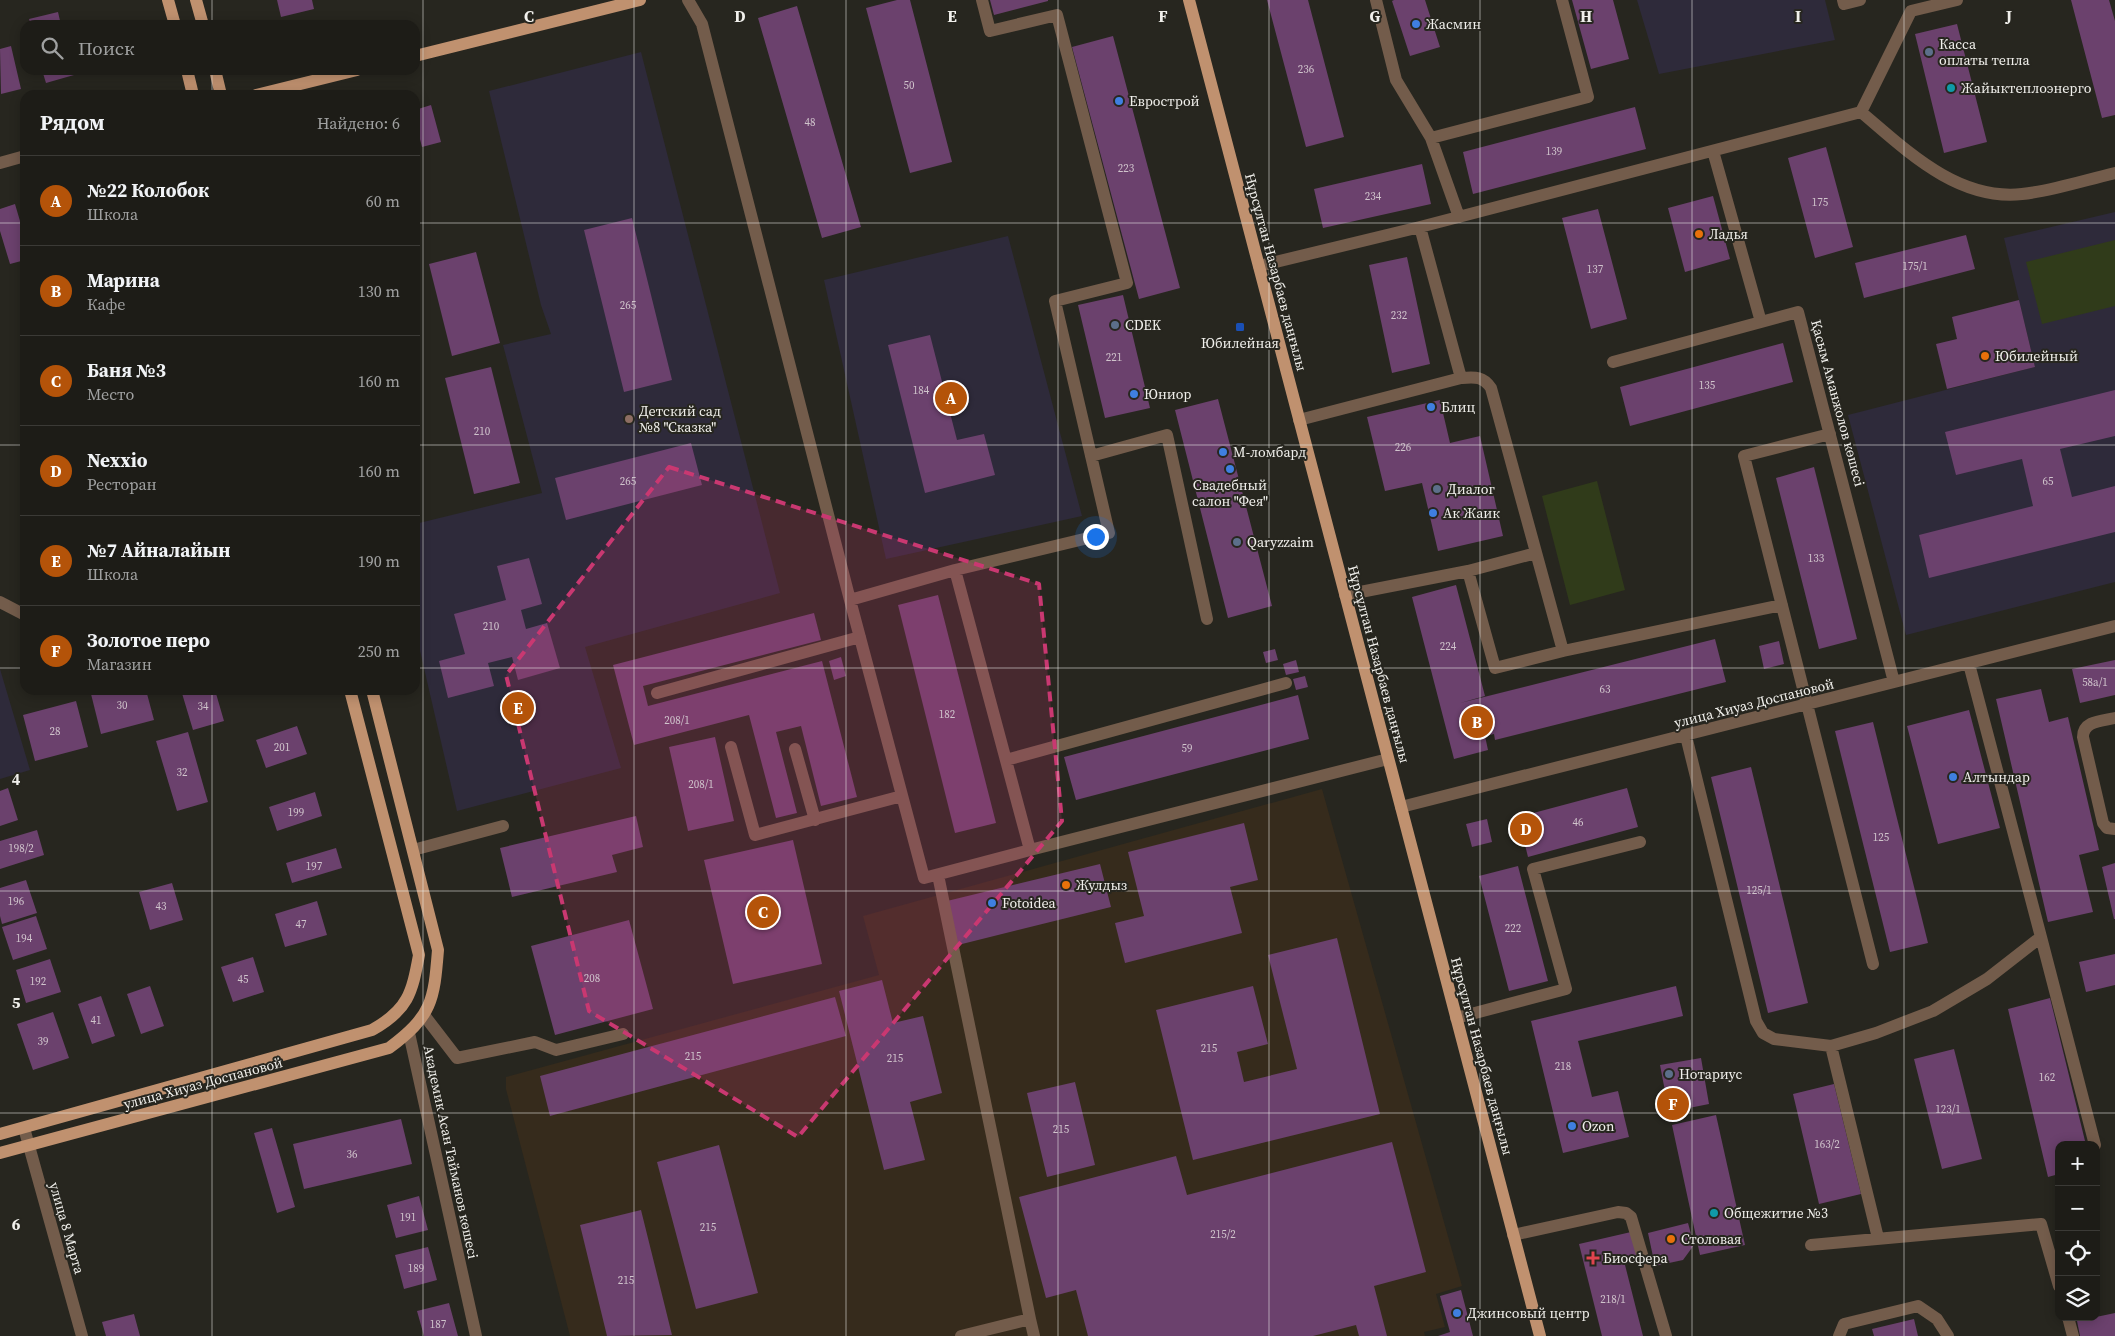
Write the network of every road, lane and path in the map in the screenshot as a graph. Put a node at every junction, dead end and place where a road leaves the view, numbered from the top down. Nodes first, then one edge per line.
1 (168, 0) edge
2 (196, 0) edge
3 (640, 0) edge
4 (688, 0) edge
5 (982, 0) edge
6 (1189, 0) edge
7 (1376, 0) edge
8 (1562, 0) edge
9 (1843, 0) edge
10 (1860, 0) edge
11 (1958, 0) edge
12 (174, 20) edge
13 (202, 20) edge
14 (420, 55) edge
15 (188, 75) edge
16 (216, 75) edge
17 (337, 75) edge
18 (192, 90) edge
19 (220, 90) edge
20 (276, 90) edge
21 (1861, 112) junction
22 (1431, 138) junction
23 (1713, 150) junction
24 (20, 157) edge
25 (0, 163) edge
26 (2115, 174) edge
27 (1459, 217) junction
28 (1420, 227) junction
29 (1259, 266) junction
30 (1762, 322) junction
31 (1613, 362) dead end
32 (1461, 378) junction
33 (1299, 420) junction
34 (1830, 434) junction
35 (1091, 456) junction
36 (1536, 553) junction
37 (955, 570) junction
38 (1468, 571) junction
39 (1345, 595) junction
40 (850, 600) junction
41 (0, 602) edge
42 (1782, 605) junction
43 (20, 612) edge
44 (1207, 619) dead end
45 (2115, 626) edge
46 (860, 637) junction
47 (1563, 651) junction
48 (1969, 664) junction
49 (1894, 682) junction
50 (1286, 683) dead end
51 (657, 693) dead end
52 (351, 695) edge
53 (373, 695) edge
54 (1807, 705) junction
55 (2115, 718) edge
56 (1686, 736) junction
57 (731, 748) dead end
58 (795, 749) dead end
59 (1388, 758) junction
60 (1006, 760) junction
61 (902, 796) junction
62 (1401, 807) junction
63 (815, 820) junction
64 (503, 826) dead end
65 (2115, 829) edge
66 (1640, 842) dead end
67 (413, 850) junction
68 (1030, 850) junction
69 (938, 874) junction
70 (2041, 937) junction
71 (1873, 964) dead end
72 (424, 1015) junction
73 (1456, 1018) junction
74 (409, 1033) junction
75 (623, 1034) dead end
76 (1830, 1046) junction
77 (24, 1128) junction
78 (0, 1134) edge
79 (2093, 1141) edge
80 (28, 1146) junction
81 (0, 1153) edge
82 (1513, 1235) junction
83 (1878, 1238) junction
84 (1811, 1245) dead end
85 (2056, 1276) edge
86 (1030, 1319) junction
87 (2069, 1321) edge
88 (82, 1336) edge
89 (476, 1336) edge
90 (961, 1336) edge
91 (1034, 1336) edge
92 (1540, 1336) edge
93 (1666, 1336) edge
94 (1839, 1336) edge
95 (1948, 1336) edge
96 (2073, 1336) edge

1 - 12 main road
2 - 13 main road
3 - 14 main road
4 - 40 street
5 - 35 street
6 - 29 main road, Нұрсұлтан Назарбаев даңғылы
7 - 22 street
8 - 22 street
9 - 10 street
11 - 21 street
15 - 18 main road
16 - 19 main road
17 - 20 main road
21 - 23 street
21 - 26 street
22 - 27 street
23 - 27 street
23 - 30 street
24 - 25 street
27 - 28 street
28 - 29 street
28 - 32 street
29 - 33 main road, Нұрсұлтан Назарбаев даңғылы
30 - 31 street
30 - 34 street, Қасым Аманжолов көшесі
32 - 33 street
32 - 36 street
33 - 39 main road, Нұрсұлтан Назарбаев даңғылы
34 - 42 street
34 - 49 street, Қасым Аманжолов көшесі
35 - 37 street
35 - 44 street
36 - 38 street
36 - 47 street
37 - 40 street
37 - 60 street
38 - 39 street
38 - 47 street
39 - 59 main road, Нұрсұлтан Назарбаев даңғылы
40 - 46 street
41 - 43 street
42 - 47 street
42 - 54 street
45 - 48 street, улица Хиуаз Доспановой
46 - 51 street
46 - 61 street
48 - 49 street, улица Хиуаз Доспановой
48 - 70 street
49 - 54 street, улица Хиуаз Доспановой
50 - 60 street
52 - 77 main road, улица Хиуаз Доспановой
53 - 67 main road, Академик Асан Тайманов көшесі
54 - 56 street, улица Хиуаз Доспановой
54 - 71 street
55 - 65 street
56 - 62 street, улица Хиуаз Доспановой
56 - 76 street
57 - 63 street
58 - 63 street
59 - 62 main road, Нұрсұлтан Назарбаев даңғылы
59 - 68 street
60 - 68 street
61 - 63 street
61 - 69 street
62 - 73 main road, Нұрсұлтан Назарбаев даңғылы
64 - 67 street
66 - 73 street
67 - 72 main road, Академик Асан Тайманов көшесі
68 - 69 street
69 - 86 street
70 - 76 street
70 - 79 street
72 - 74 main road, Академик Асан Тайманов көшесі
72 - 75 street
73 - 82 main road, Нұрсұлтан Назарбаев даңғылы
74 - 80 main road, улица Хиуаз Доспановой
74 - 89 street, Академик Асан Тайманов көшесі
76 - 83 street
77 - 78 main road, улица Хиуаз Доспановой
77 - 80 street, улица 8 Марта
80 - 81 main road, улица Хиуаз Доспановой
80 - 88 street, улица 8 Марта
82 - 92 main road, Нұрсұлтан Назарбаев даңғылы
82 - 93 street
83 - 84 street
83 - 85 street
86 - 90 street
86 - 91 street
87 - 96 street
94 - 95 street

